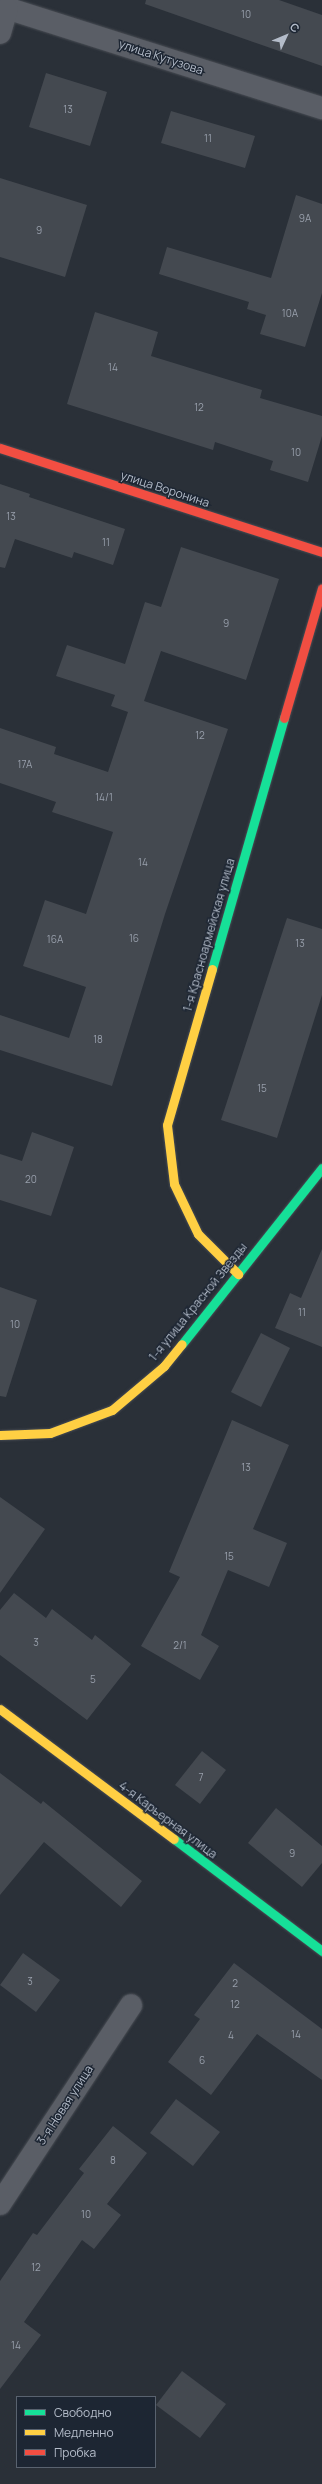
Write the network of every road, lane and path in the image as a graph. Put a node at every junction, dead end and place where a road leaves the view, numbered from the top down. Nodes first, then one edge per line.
1 (4, 7) edge
2 (0, 33) edge
3 (322, 108) edge
4 (0, 448) edge
5 (322, 552) edge
6 (322, 588) edge
7 (322, 1168) edge
8 (238, 1274) junction
9 (0, 1435) edge
10 (0, 1709) edge
11 (322, 1951) edge
12 (131, 2005) dead end
13 (0, 2204) edge

1 - 2 street
1 - 3 street, улица Кутузова
4 - 5 street, улица Воронина
6 - 8 street, 1-я Красноармейская улица
7 - 8 street, 1-я улица Красной Звезды
8 - 9 street, 1-я улица Красной Звезды
10 - 11 street, 4-я Карьерная улица
12 - 13 street, 3-я Новая улица

